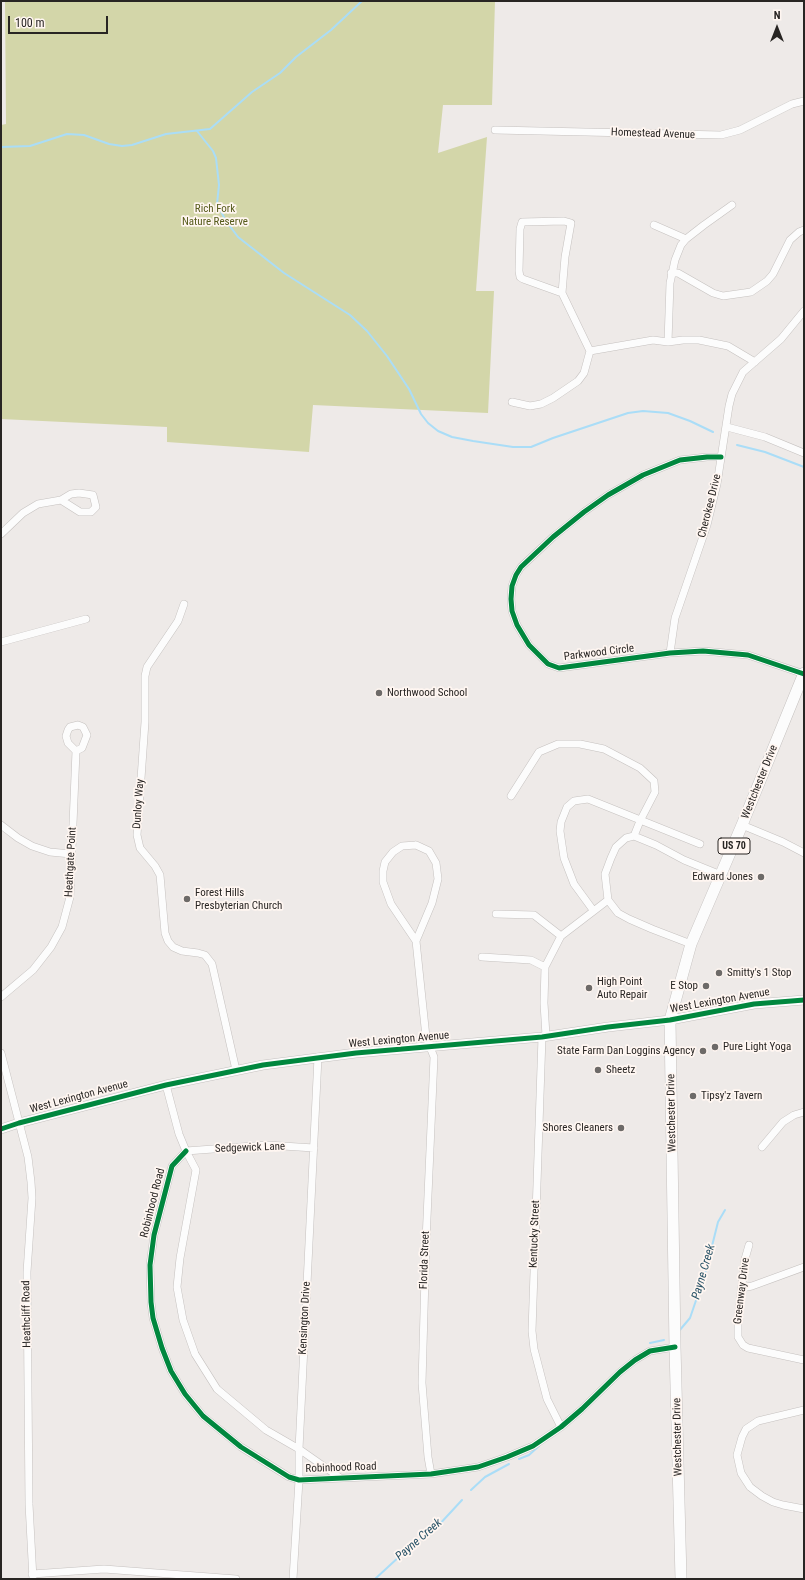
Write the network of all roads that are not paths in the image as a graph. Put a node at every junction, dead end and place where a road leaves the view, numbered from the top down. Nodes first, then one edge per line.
1 (804, 101) edge
2 (496, 130) dead end
3 (732, 205) dead end
4 (654, 225) dead end
5 (804, 230) edge
6 (686, 239) junction
7 (671, 273) junction
8 (562, 293) junction
9 (804, 311) edge
10 (668, 342) junction
11 (590, 351) junction
12 (755, 362) junction
13 (512, 402) dead end
14 (727, 427) junction
15 (804, 453) edge
16 (721, 457) junction
17 (61, 500) junction
18 (1, 534) edge
19 (184, 604) dead end
20 (86, 619) dead end
21 (1, 642) edge
22 (670, 653) junction
23 (804, 674) edge
24 (76, 751) dead end
25 (511, 796) dead end
26 (640, 821) junction
27 (1, 825) edge
28 (742, 826) junction
29 (634, 836) junction
30 (700, 844) dead end
31 (804, 853) edge
32 (71, 854) junction
33 (721, 875) junction
34 (608, 900) junction
35 (593, 910) junction
36 (496, 914) dead end
37 (561, 936) junction
38 (416, 941) junction
39 (691, 944) junction
40 (482, 957) dead end
41 (545, 967) junction
42 (1, 997) edge
43 (804, 1000) edge
44 (670, 1020) junction
45 (544, 1037) junction
46 (430, 1047) junction
47 (1, 1053) edge
48 (318, 1057) junction
49 (236, 1070) junction
50 (166, 1085) junction
51 (804, 1112) edge
52 (19, 1123) junction
53 (1, 1129) edge
54 (762, 1147) dead end
55 (314, 1148) junction
56 (186, 1151) junction
57 (749, 1245) dead end
58 (804, 1267) edge
59 (742, 1288) junction
60 (675, 1347) junction
61 (804, 1360) edge
62 (804, 1410) edge
63 (561, 1427) junction
64 (299, 1448) junction
65 (431, 1474) junction
66 (340, 1477) junction
67 (299, 1480) junction
68 (804, 1509) edge
69 (33, 1577) edge
70 (188, 1577) edge
71 (236, 1579) edge
72 (293, 1579) edge
73 (681, 1579) edge

1 - 2 street, Homestead Avenue
3 - 6 street
4 - 6 street
5 - 7 street
6 - 7 street
7 - 10 street
8 - 8 street
8 - 11 street
9 - 12 street, Cherokee Drive
10 - 11 street
10 - 12 street
11 - 13 street
12 - 14 street, Cherokee Drive
14 - 15 street
14 - 16 street, Cherokee Drive
16 - 22 street, Cherokee Drive
16 - 22 street, Parkwood Circle
17 - 17 street
17 - 18 street
19 - 49 street, Dunloy Way
20 - 21 street
22 - 23 street, Parkwood Circle
23 - 28 main road, Westchester Drive / US 70
24 - 32 street, Heathgate Point
25 - 26 street
26 - 29 street
26 - 30 street
26 - 35 street
27 - 32 street
28 - 31 street
28 - 33 main road, Westchester Drive / US 70
29 - 33 street
29 - 34 street
32 - 42 street, Heathgate Point
33 - 39 main road, Westchester Drive / US 70
34 - 35 street
34 - 39 street
35 - 37 street
36 - 37 street
37 - 41 street
38 - 38 street
38 - 46 street, Florida Street
39 - 44 main road, Westchester Drive / US 70
40 - 41 street
41 - 45 street, Kentucky Street
43 - 44 street, West Lexington Avenue
44 - 45 street, West Lexington Avenue
44 - 60 main road, Westchester Drive / US 70
45 - 46 street, West Lexington Avenue
45 - 63 street, Kentucky Street
46 - 48 street, West Lexington Avenue
46 - 65 street, Florida Street
47 - 52 street, Heathcliff Road
48 - 49 street, West Lexington Avenue
48 - 55 street, Kensington Drive
49 - 50 street, West Lexington Avenue
50 - 52 street, West Lexington Avenue
50 - 56 street, Robinhood Road
51 - 54 street
52 - 53 street, West Lexington Avenue
52 - 69 street, Heathcliff Road
55 - 56 street, Sedgewick Lane
55 - 64 street, Kensington Drive
56 - 64 street, Robinhood Road
56 - 67 street, Robinhood Road
57 - 59 street, Greenway Drive
58 - 59 street
59 - 61 street, Greenway Drive
60 - 63 street, Robinhood Road
60 - 73 main road, Westchester Drive / US 70
62 - 68 street
63 - 65 street, Robinhood Road
64 - 66 street, Robinhood Road
64 - 67 street, Kensington Drive
65 - 66 street, Robinhood Road
66 - 67 street, Robinhood Road
67 - 72 street, Kensington Drive
69 - 70 street
70 - 71 street

